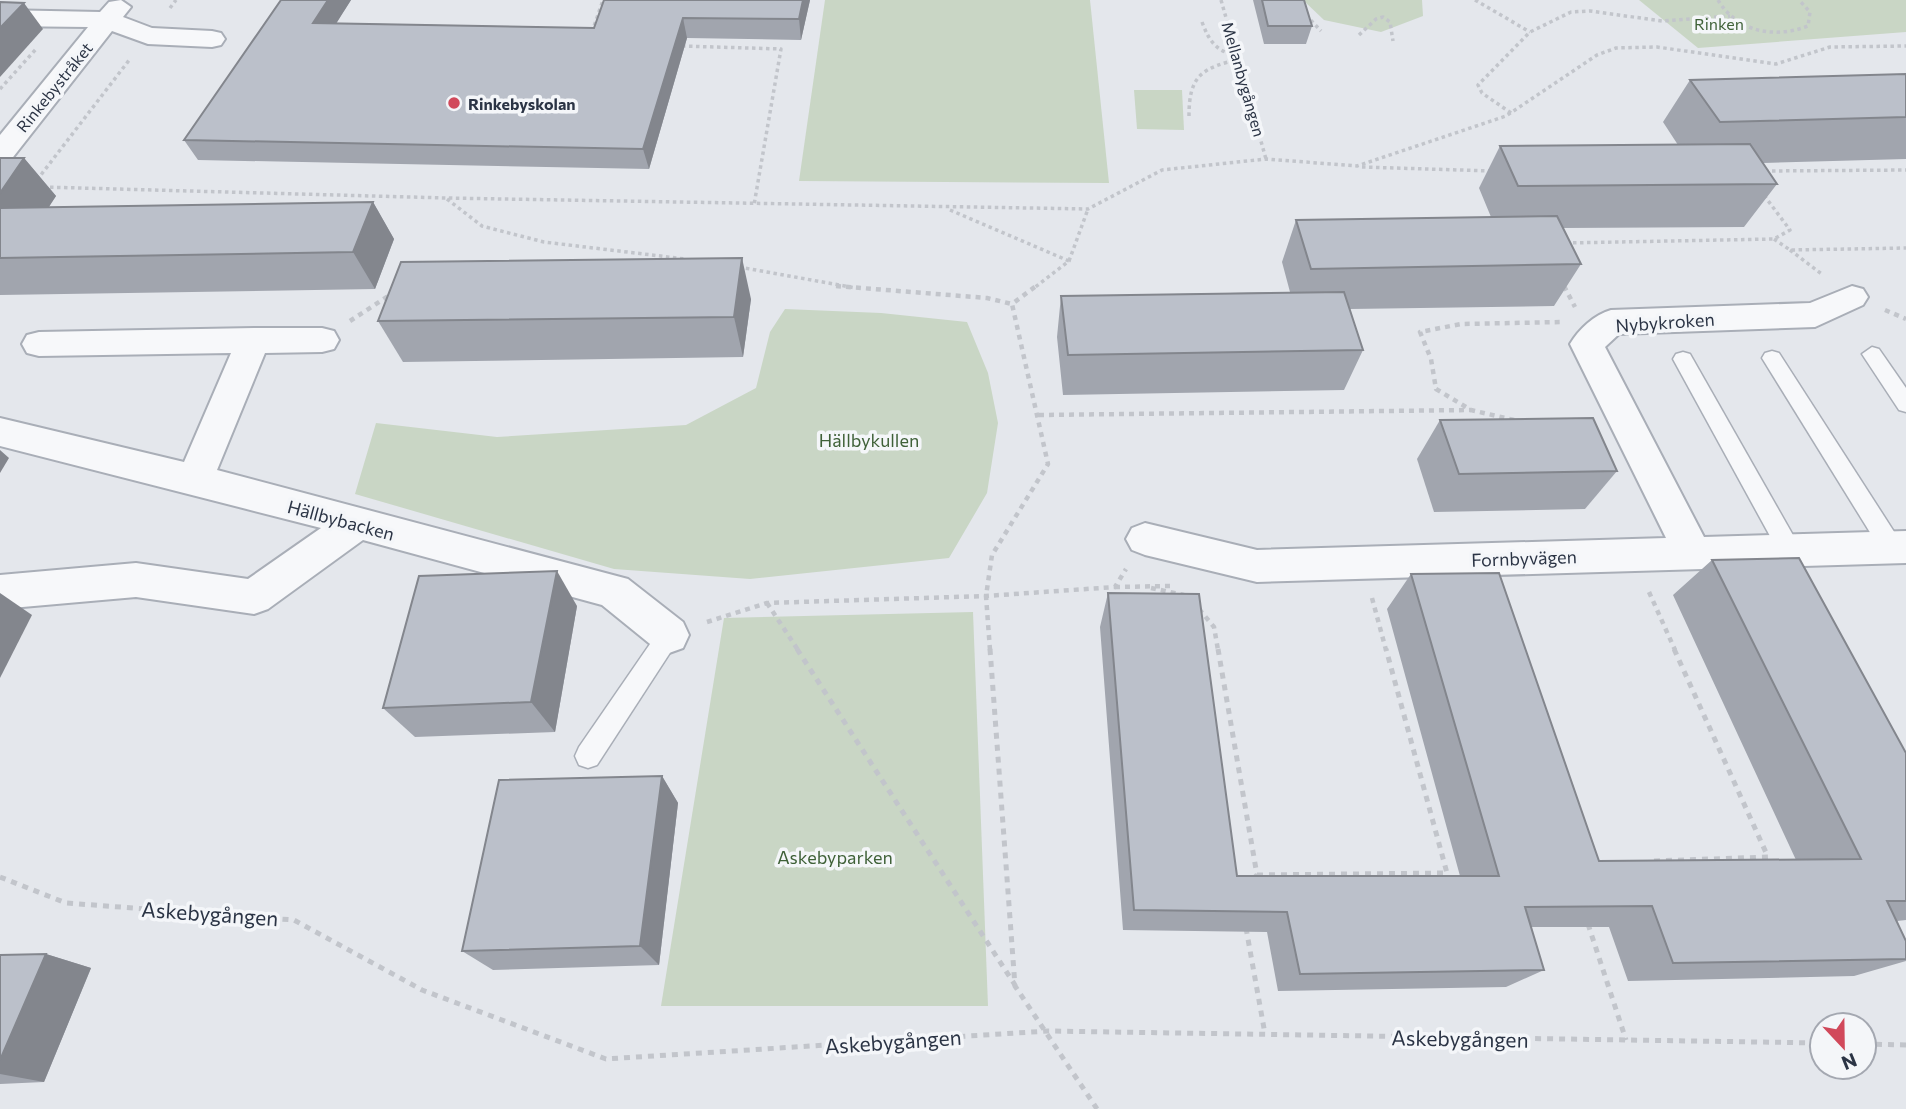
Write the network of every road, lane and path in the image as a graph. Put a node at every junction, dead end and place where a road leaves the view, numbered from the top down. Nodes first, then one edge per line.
1 (176, 0) edge
2 (603, 0) edge
3 (1221, 0) edge
4 (1475, 0) edge
5 (1718, 0) edge
6 (1800, 0) edge
7 (1300, 8) edge
8 (116, 10) edge
9 (1730, 16) junction
10 (0, 18) edge
11 (1202, 22) dead end
12 (1321, 32) dead end
13 (1530, 32) junction
14 (592, 33) edge
15 (148, 36) junction
16 (1360, 36) dead end
17 (212, 38) dead end
18 (44, 41) dead end
19 (1392, 41) dead end
20 (671, 46) edge
21 (1906, 46) edge
22 (1239, 57) junction
23 (0, 89) edge
24 (1511, 113) junction
25 (1189, 116) dead end
26 (0, 154) edge
27 (1266, 159) junction
28 (1357, 166) junction
29 (1497, 171) dead end
30 (446, 198) junction
31 (754, 205) junction
32 (946, 208) junction
33 (1088, 209) junction
34 (1774, 239) dead end
35 (1906, 248) edge
36 (692, 260) edge
37 (1069, 261) junction
38 (734, 266) edge
39 (402, 295) edge
40 (1852, 297) dead end
41 (1012, 304) junction
42 (254, 340) junction
43 (322, 340) joint
44 (39, 344) dead end
45 (1872, 355) dead end
46 (1772, 358) dead end
47 (1683, 359) dead end
48 (1906, 404) edge
49 (1471, 410) dead end
50 (1039, 415) junction
51 (0, 432) edge
52 (195, 480) junction
53 (356, 524) junction
54 (1145, 539) joint
55 (1899, 548) edge
56 (1790, 551) junction
57 (1693, 553) junction
58 (1646, 585) dead end
59 (1140, 586) dead end
60 (1370, 590) dead end
61 (0, 592) edge
62 (986, 596) junction
63 (1188, 596) edge
64 (767, 603) junction
65 (1196, 606) edge
66 (669, 635) junction
67 (588, 755) dead end
68 (1645, 861) edge
69 (1258, 875) junction
70 (0, 877) edge
71 (1249, 883) edge
72 (1585, 914) edge
73 (1244, 917) edge
74 (1015, 986) junction
75 (1048, 1031) junction
76 (1265, 1034) junction
77 (1626, 1040) junction
78 (1808, 1043) edge
79 (1878, 1044) edge
80 (1906, 1045) edge
81 (1097, 1109) edge

1 - 15 path
2 - 14 path
3 - 22 path, Mellanbygången
4 - 13 path
5 - 9 path
6 - 9 path
7 - 12 path
8 - 10 street
8 - 15 street
8 - 26 street, Rinkebystråket
9 - 13 path
11 - 22 path
13 - 24 path
15 - 17 street
15 - 30 path
16 - 19 path
18 - 23 path
20 - 31 path
21 - 24 path
22 - 25 path
22 - 27 path, Mellanbygången
24 - 28 path
27 - 28 path
27 - 33 path
28 - 29 path
30 - 31 path
30 - 36 path
31 - 32 path
32 - 33 path
32 - 37 path
33 - 37 path
34 - 35 path
37 - 41 path
38 - 41 path
39 - 43 path
40 - 57 street, Nybykroken
41 - 50 path
42 - 43 street
42 - 44 street
42 - 52 street
45 - 48 lane
46 - 55 lane
47 - 56 lane
49 - 50 path
50 - 62 path
51 - 52 street, Hällbybacken
52 - 53 street, Hällbybacken
53 - 61 street
53 - 66 street, Hällbybacken
54 - 57 street, Fornbyvägen
54 - 62 path
55 - 56 street, Fornbyvägen
56 - 57 street, Fornbyvägen
58 - 68 path
59 - 63 path
60 - 69 path
62 - 64 path
62 - 74 path
64 - 66 path
64 - 74 path
65 - 69 path
66 - 67 lane
69 - 71 path
70 - 75 path, Askebygången
72 - 77 path
73 - 76 path
74 - 75 path
75 - 76 path, Askebygången
75 - 81 path
76 - 77 path, Askebygången
77 - 78 path, Askebygången
79 - 80 path

